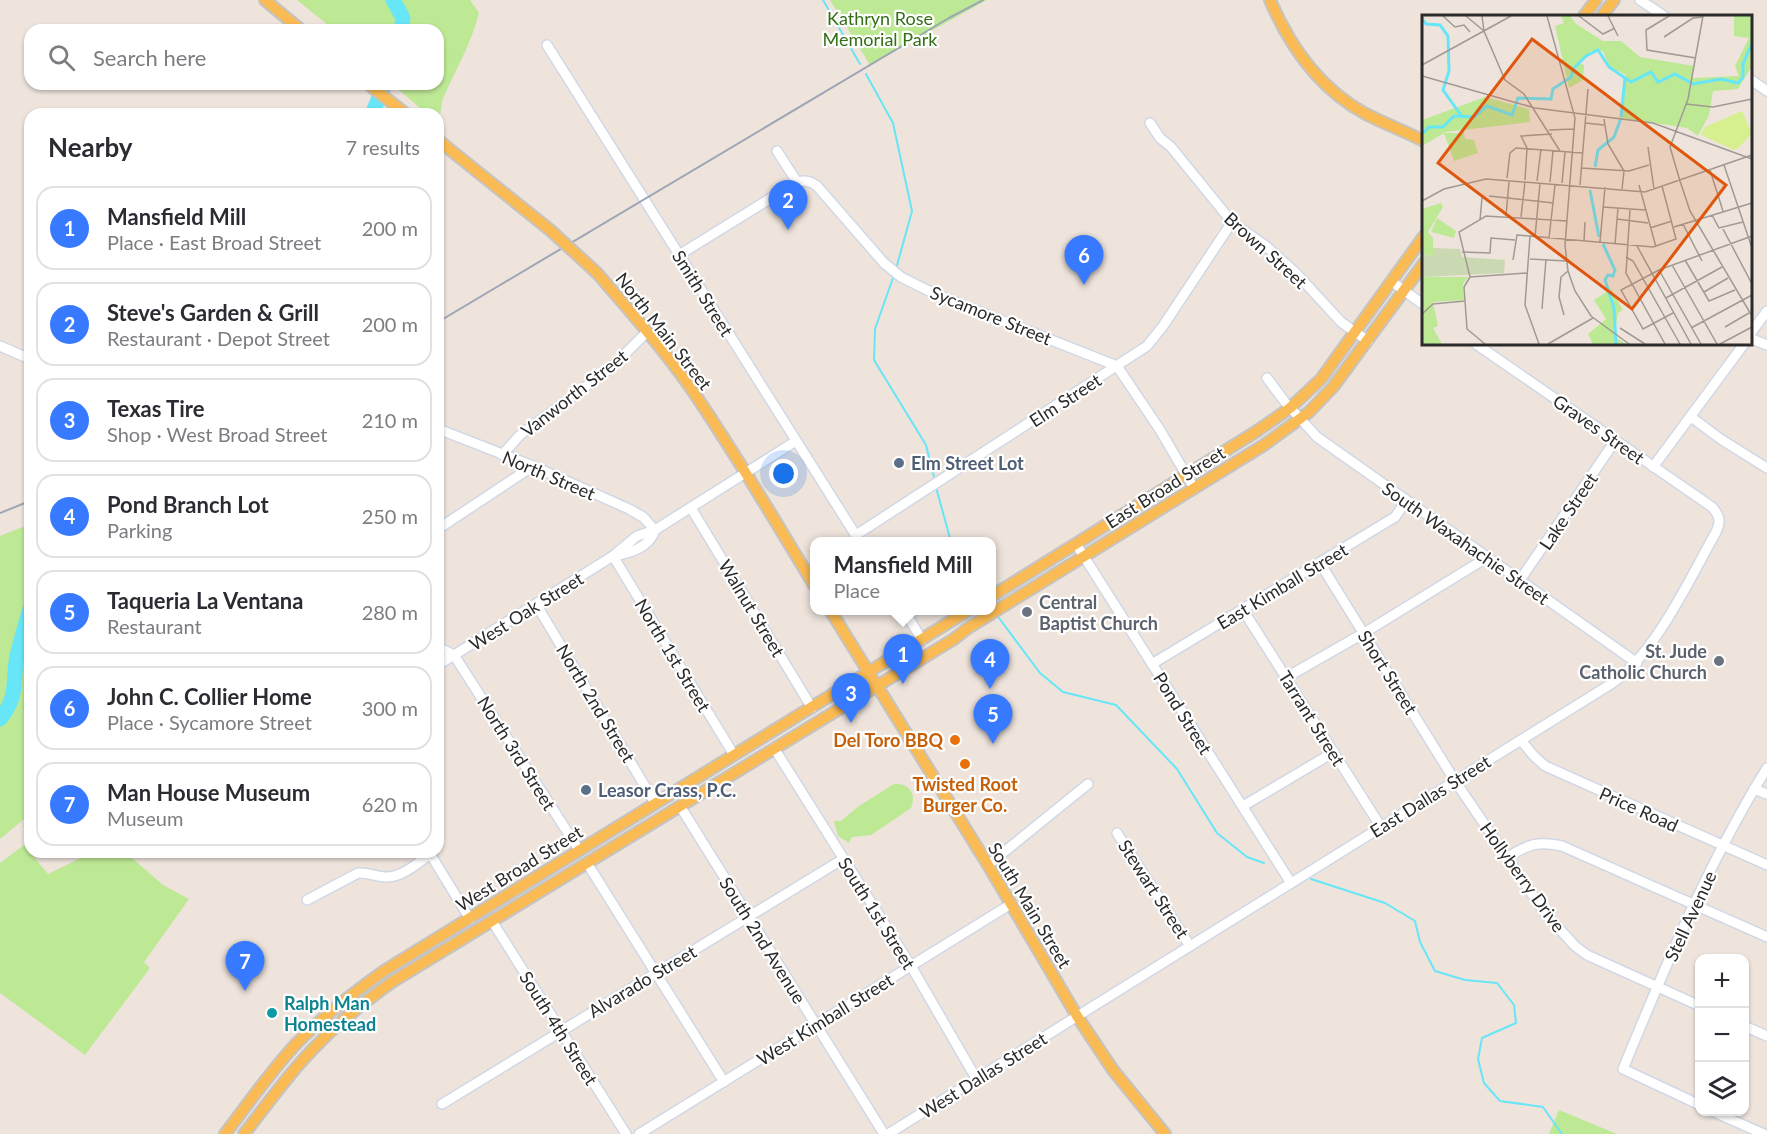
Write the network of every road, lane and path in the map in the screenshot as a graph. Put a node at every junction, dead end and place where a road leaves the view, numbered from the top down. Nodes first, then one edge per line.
1 (265, 0) edge
2 (1270, 0) edge
3 (1596, 0) edge
4 (1614, 0) edge
5 (1640, 0) edge
6 (1585, 15) edge
7 (1603, 15) edge
8 (1662, 15) edge
9 (294, 24) edge
10 (547, 45) dead end
11 (1752, 80) edge
12 (376, 90) edge
13 (1767, 91) edge
14 (398, 108) edge
15 (1150, 123) dead end
16 (1422, 140) edge
17 (444, 145) edge
18 (777, 152) dead end
19 (797, 182) junction
20 (1232, 222) junction
21 (1422, 239) edge
22 (679, 255) junction
23 (1422, 266) edge
24 (1391, 282) junction
25 (1403, 291) junction
26 (1422, 304) edge
27 (1767, 312) edge
28 (647, 332) junction
29 (1355, 333) junction
30 (1752, 333) edge
31 (1752, 337) edge
32 (1368, 341) junction
33 (1477, 345) edge
34 (1743, 345) edge
35 (1767, 345) edge
36 (0, 346) edge
37 (24, 356) edge
38 (1117, 366) junction
39 (1267, 378) dead end
40 (1290, 408) junction
41 (1691, 417) junction
42 (1299, 419) junction
43 (444, 431) edge
44 (796, 441) junction
45 (1615, 441) junction
46 (502, 455) junction
47 (533, 466) junction
48 (1653, 468) junction
49 (1767, 468) edge
50 (746, 473) junction
51 (1186, 476) junction
52 (1194, 488) junction
53 (1406, 501) junction
54 (691, 508) junction
55 (1719, 516) joint
56 (444, 525) edge
57 (655, 530) junction
58 (857, 537) edge
59 (859, 537) edge
60 (1076, 544) junction
61 (613, 556) junction
62 (1485, 556) junction
63 (1083, 557) junction
64 (1320, 563) junction
65 (810, 578) edge
66 (1520, 580) junction
67 (1010, 585) junction
68 (996, 594) edge
69 (1017, 597) junction
70 (536, 604) junction
71 (996, 610) edge
72 (1243, 610) junction
73 (833, 615) edge
74 (907, 615) edge
75 (962, 615) edge
76 (965, 615) edge
77 (989, 615) edge
78 (968, 628) junction
79 (1364, 633) junction
80 (922, 640) junction
81 (444, 650) edge
82 (454, 655) junction
83 (444, 661) edge
84 (1637, 663) junction
85 (1152, 664) junction
86 (868, 673) junction
87 (1287, 677) junction
88 (876, 686) junction
89 (812, 708) junction
90 (766, 736) junction
91 (1521, 740) junction
92 (774, 748) junction
93 (1334, 753) junction
94 (734, 755) junction
95 (1767, 768) edge
96 (1455, 781) junction
97 (1088, 783) dead end
98 (1754, 789) junction
99 (1767, 795) edge
100 (655, 802) junction
101 (681, 806) junction
102 (1243, 806) junction
103 (1381, 827) junction
104 (1117, 833) dead end
105 (1724, 846) junction
106 (579, 850) junction
107 (1508, 857) junction
108 (422, 858) edge
109 (432, 858) edge
110 (843, 859) junction
111 (587, 863) junction
112 (988, 865) junction
113 (1767, 865) edge
114 (1291, 883) junction
115 (307, 900) dead end
116 (1011, 904) junction
117 (1694, 905) junction
118 (749, 916) junction
119 (470, 919) junction
120 (492, 921) junction
121 (477, 930) junction
122 (1767, 937) edge
123 (1190, 946) junction
124 (911, 966) junction
125 (656, 973) junction
126 (1656, 988) junction
127 (1695, 1004) edge
128 (1077, 1016) junction
129 (815, 1024) junction
130 (1749, 1028) edge
131 (561, 1031) junction
132 (305, 1035) junction
133 (1767, 1036) edge
134 (316, 1046) junction
135 (977, 1080) junction
136 (724, 1082) junction
137 (1695, 1103) edge
138 (442, 1104) dead end
139 (1723, 1116) edge
140 (225, 1134) edge
141 (244, 1134) edge
142 (626, 1134) edge
143 (639, 1134) edge
144 (886, 1134) edge
145 (1166, 1134) edge
146 (1764, 1134) edge

1 - 9 main road
2 - 16 main road
3 - 6 main road
4 - 7 main road
5 - 8 street
10 - 22 street, Smith Street
11 - 13 street
12 - 14 main road
15 - 20 street, Brown Street
17 - 28 main road, North Main Street, bridge
18 - 19 street
19 - 22 street
19 - 38 street, Sycamore Street
20 - 29 street, Brown Street
20 - 38 street, Elm Street
21 - 24 main road, East Broad Street
22 - 44 street, Smith Street
23 - 25 main road, East Broad Street
24 - 25 street
24 - 29 main road, East Broad Street
25 - 26 street
25 - 32 main road, East Broad Street
27 - 30 street
28 - 46 street, Vanworth Street
28 - 50 main road, North Main Street
29 - 32 street, Brown Street
29 - 40 main road, East Broad Street
31 - 35 street
32 - 42 main road, East Broad Street
33 - 45 street, Graves Street
34 - 41 street
36 - 37 street
38 - 51 street
38 - 59 street, Elm Street
39 - 40 street, South Waxahachie Street
40 - 42 street, South Waxahachie Street
40 - 51 main road, East Broad Street
41 - 48 street
41 - 49 street
42 - 52 main road, East Broad Street
42 - 53 street, South Waxahachie Street
43 - 46 street, North Street
44 - 50 street, West Oak Street
44 - 58 street, Smith Street
45 - 48 street, Graves Street
45 - 66 street, Lake Street
46 - 47 street, North Street
47 - 56 street, Vanworth Street
47 - 57 street, North Street
48 - 55 street, Graves Street
50 - 54 street, West Oak Street
50 - 65 main road, North Main Street
51 - 52 street
51 - 60 main road, East Broad Street
52 - 63 main road, East Broad Street
53 - 62 street, South Waxahachie Street
53 - 64 street, East Kimball Street
54 - 57 street, West Oak Street
54 - 89 street, Walnut Street
55 - 84 street, East Dallas Street
57 - 61 street, West Oak Street
60 - 63 street, Pond Street
60 - 67 main road, East Broad Street
61 - 70 street, West Oak Street
61 - 94 street, North 1st Street
62 - 66 street, South Waxahachie Street
62 - 79 street
63 - 69 main road, East Broad Street
63 - 85 street, Pond Street
64 - 72 street, East Kimball Street
64 - 79 street, Short Street
66 - 84 street, South Waxahachie Street
67 - 68 main road, East Broad Street
67 - 69 main road
69 - 71 main road, East Broad Street
70 - 82 street, West Oak Street
70 - 100 street, North 2nd Street
72 - 85 street, East Kimball Street
72 - 87 street, Tarrant Street
73 - 86 main road
74 - 80 street
75 - 80 main road
76 - 78 main road
77 - 78 main road, East Broad Street
78 - 88 main road, East Broad Street
79 - 87 street
79 - 96 street, Short Street
80 - 86 main road
81 - 82 street
82 - 83 street, West Oak Street
82 - 106 street, North 3rd Street
84 - 91 street, East Dallas Street
85 - 102 street, Pond Street
86 - 88 main road
86 - 89 main road, West Broad Street
87 - 93 street, Tarrant Street
88 - 92 main road, West Broad Street
88 - 112 main road, South Main Street
89 - 90 main road, West Broad Street
90 - 92 main road
90 - 94 main road, West Broad Street
91 - 96 street, East Dallas Street
91 - 105 street, Price Road
92 - 101 main road, West Broad Street
92 - 110 street, South 1st Street
93 - 102 street
93 - 103 street, Tarrant Street
94 - 100 main road, West Broad Street
95 - 98 street, Stell Avenue
96 - 103 street, East Dallas Street
96 - 107 street, Hollyberry Drive
97 - 112 street
98 - 99 street
98 - 105 street, Stell Avenue
100 - 106 main road, West Broad Street
101 - 111 main road, West Broad Street
101 - 118 street, South 2nd Avenue
102 - 114 street, Pond Street
103 - 114 street, East Dallas Street
104 - 123 street, Stewart Street
105 - 113 street, Price Road
105 - 117 street, Stell Avenue
106 - 111 main road
106 - 119 main road, West Broad Street
107 - 117 street
107 - 126 street, Hollyberry Drive
108 - 115 street
109 - 119 street
110 - 118 street, Alvarado Street
110 - 124 street, South 1st Street
111 - 120 main road, West Broad Street
111 - 125 street
112 - 116 main road, South Main Street
114 - 123 street, East Dallas Street
116 - 124 street, West Kimball Street
116 - 128 main road, South Main Street
117 - 122 street
117 - 126 street, Stell Avenue
118 - 125 street, Alvarado Street
118 - 129 street, South 2nd Avenue
119 - 121 main road
119 - 132 main road, West Broad Street
120 - 121 main road, West Broad Street
120 - 131 street, South 4th Street
121 - 134 main road, West Broad Street
123 - 128 street, East Dallas Street
124 - 129 street, West Kimball Street
124 - 135 street, South 1st Street
125 - 131 street, Alvarado Street
125 - 136 street
126 - 127 street, Hollyberry Drive
126 - 137 street, Stell Avenue
128 - 135 street, West Dallas Street
128 - 145 main road, South Main Street
129 - 136 street, West Kimball Street
129 - 144 street, South 2nd Avenue
130 - 133 street
131 - 138 street, Alvarado Street
131 - 142 street, South 4th Street
132 - 134 main road
132 - 140 main road, West Broad Street
134 - 141 main road, West Broad Street
135 - 144 street, West Dallas Street
136 - 143 street, West Kimball Street
139 - 146 street

